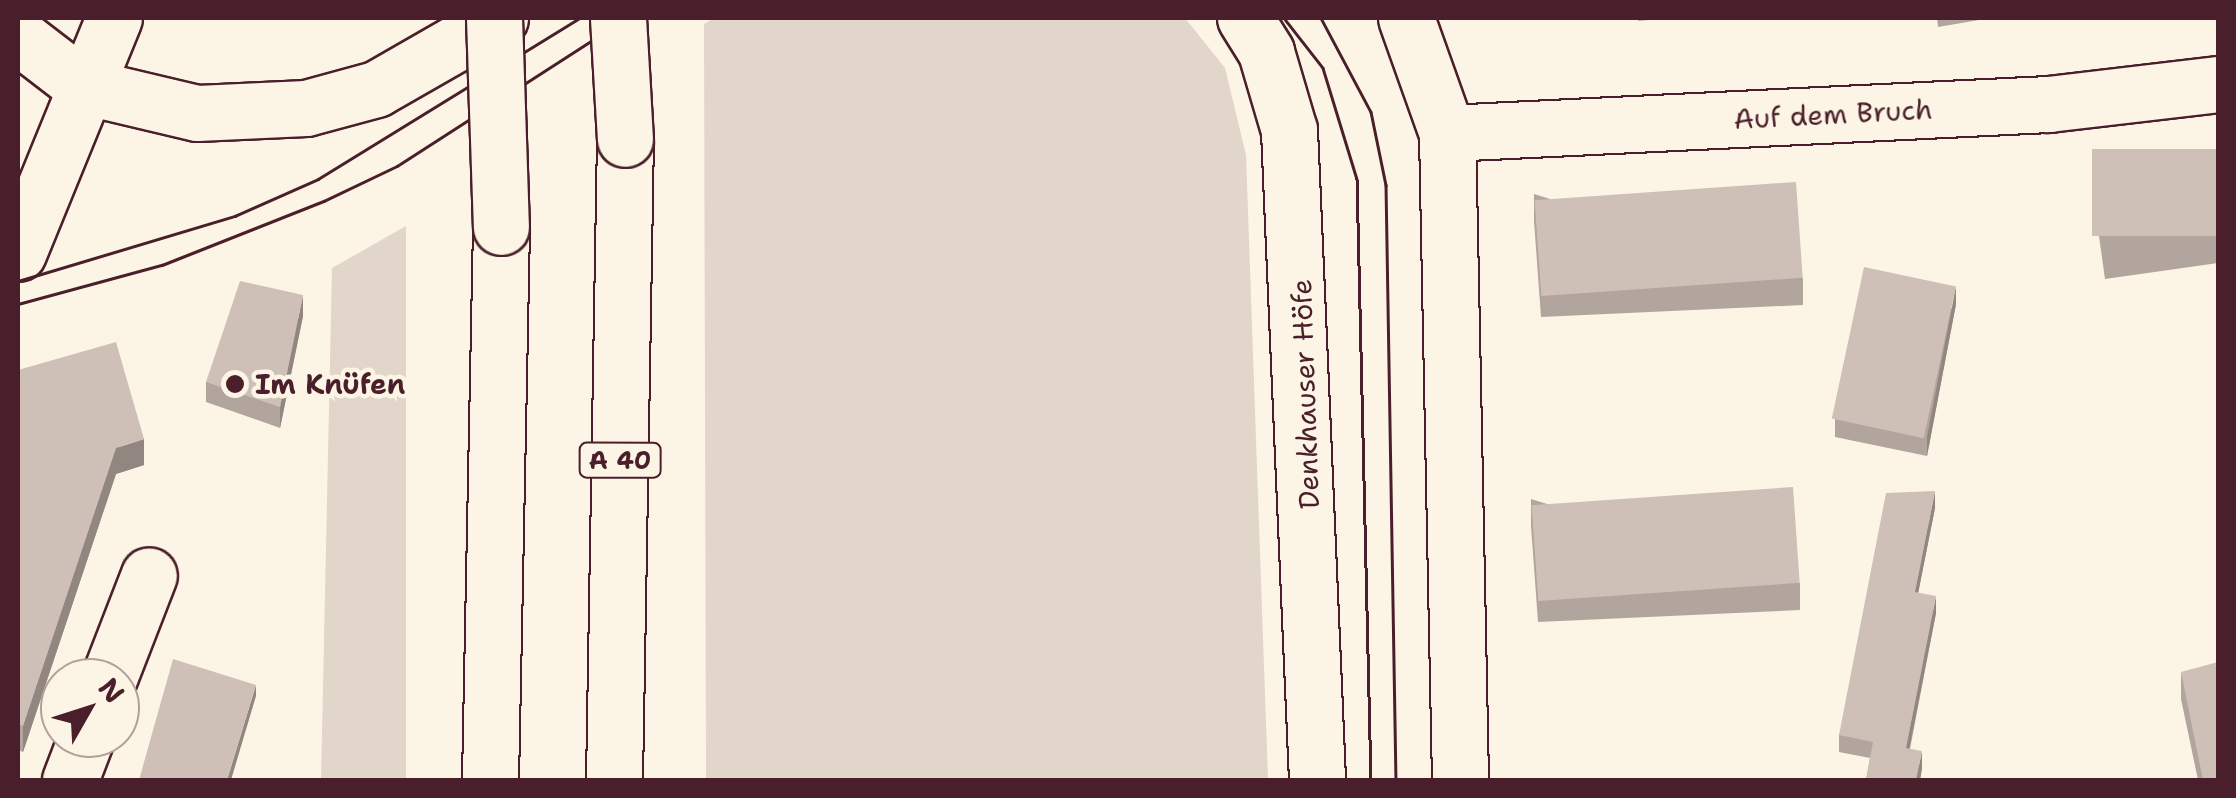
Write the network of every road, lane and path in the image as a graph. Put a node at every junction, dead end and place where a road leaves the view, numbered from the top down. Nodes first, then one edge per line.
1 (114, 18) edge
2 (497, 18) edge
3 (618, 18) edge
4 (1245, 18) edge
5 (1406, 18) edge
6 (18, 36) edge
7 (2218, 84) edge
8 (83, 86) junction
9 (1447, 133) junction
10 (36, 161) edge
11 (18, 252) edge
12 (149, 576) dead end
13 (118, 658) edge
14 (490, 780) edge
15 (614, 780) edge
16 (1318, 780) edge
17 (1460, 780) edge

1 - 8 main road
2 - 8 main road
2 - 14 main road, bridge
3 - 15 main road, A 40, bridge
4 - 16 main road, Denkhauser Höfe
5 - 9 main road
6 - 8 main road
7 - 9 main road, Auf dem Bruch
8 - 10 main road
9 - 17 main road
10 - 11 main road
12 - 13 main road

